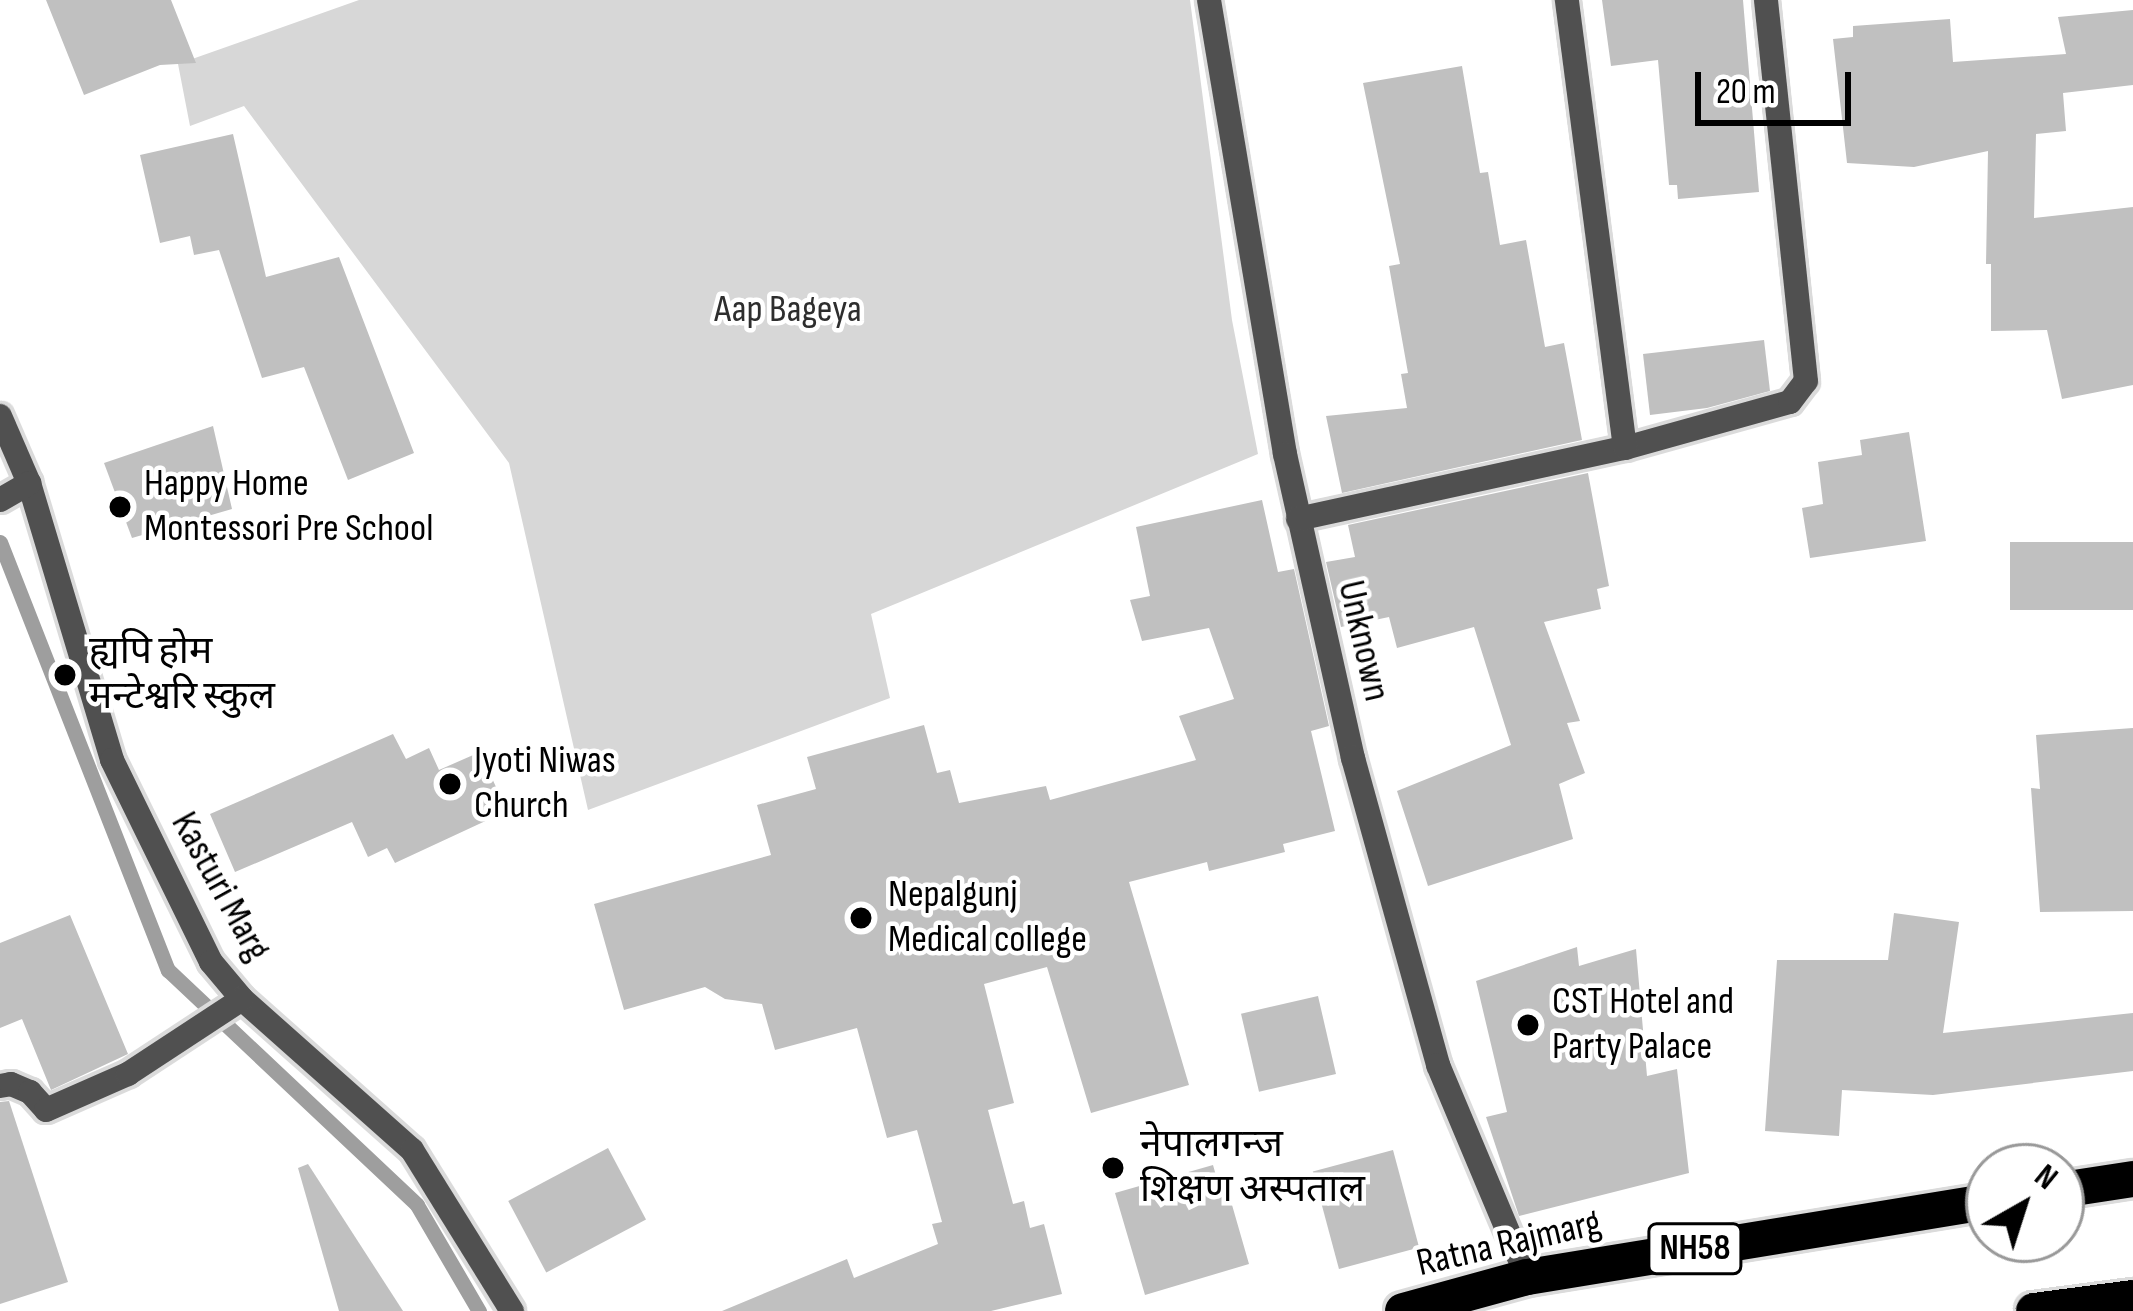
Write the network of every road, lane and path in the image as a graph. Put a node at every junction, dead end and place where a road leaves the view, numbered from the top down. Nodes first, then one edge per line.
1 (1209, 0) edge
2 (1567, 0) edge
3 (1766, 0) edge
4 (0, 416) edge
5 (1624, 448) junction
6 (28, 482) junction
7 (0, 500) edge
8 (1298, 519) junction
9 (242, 999) junction
10 (0, 1087) edge
11 (2133, 1180) edge
12 (2085, 1187) edge
13 (1965, 1205) edge
14 (1527, 1277) junction
15 (2133, 1298) edge
16 (512, 1311) edge
17 (1403, 1311) edge
18 (2034, 1311) edge

1 - 8 street, Unknown
2 - 5 street
3 - 5 street
4 - 6 street, Kasturi Marg
5 - 8 street
6 - 7 street
6 - 9 street, Kasturi Marg
8 - 14 street, Unknown
9 - 10 street
9 - 16 street, Kasturi Marg
11 - 12 highway
13 - 14 highway, Ratna Rajmarg / NH58
14 - 17 highway, Ratna Rajmarg / NH58
15 - 18 highway

